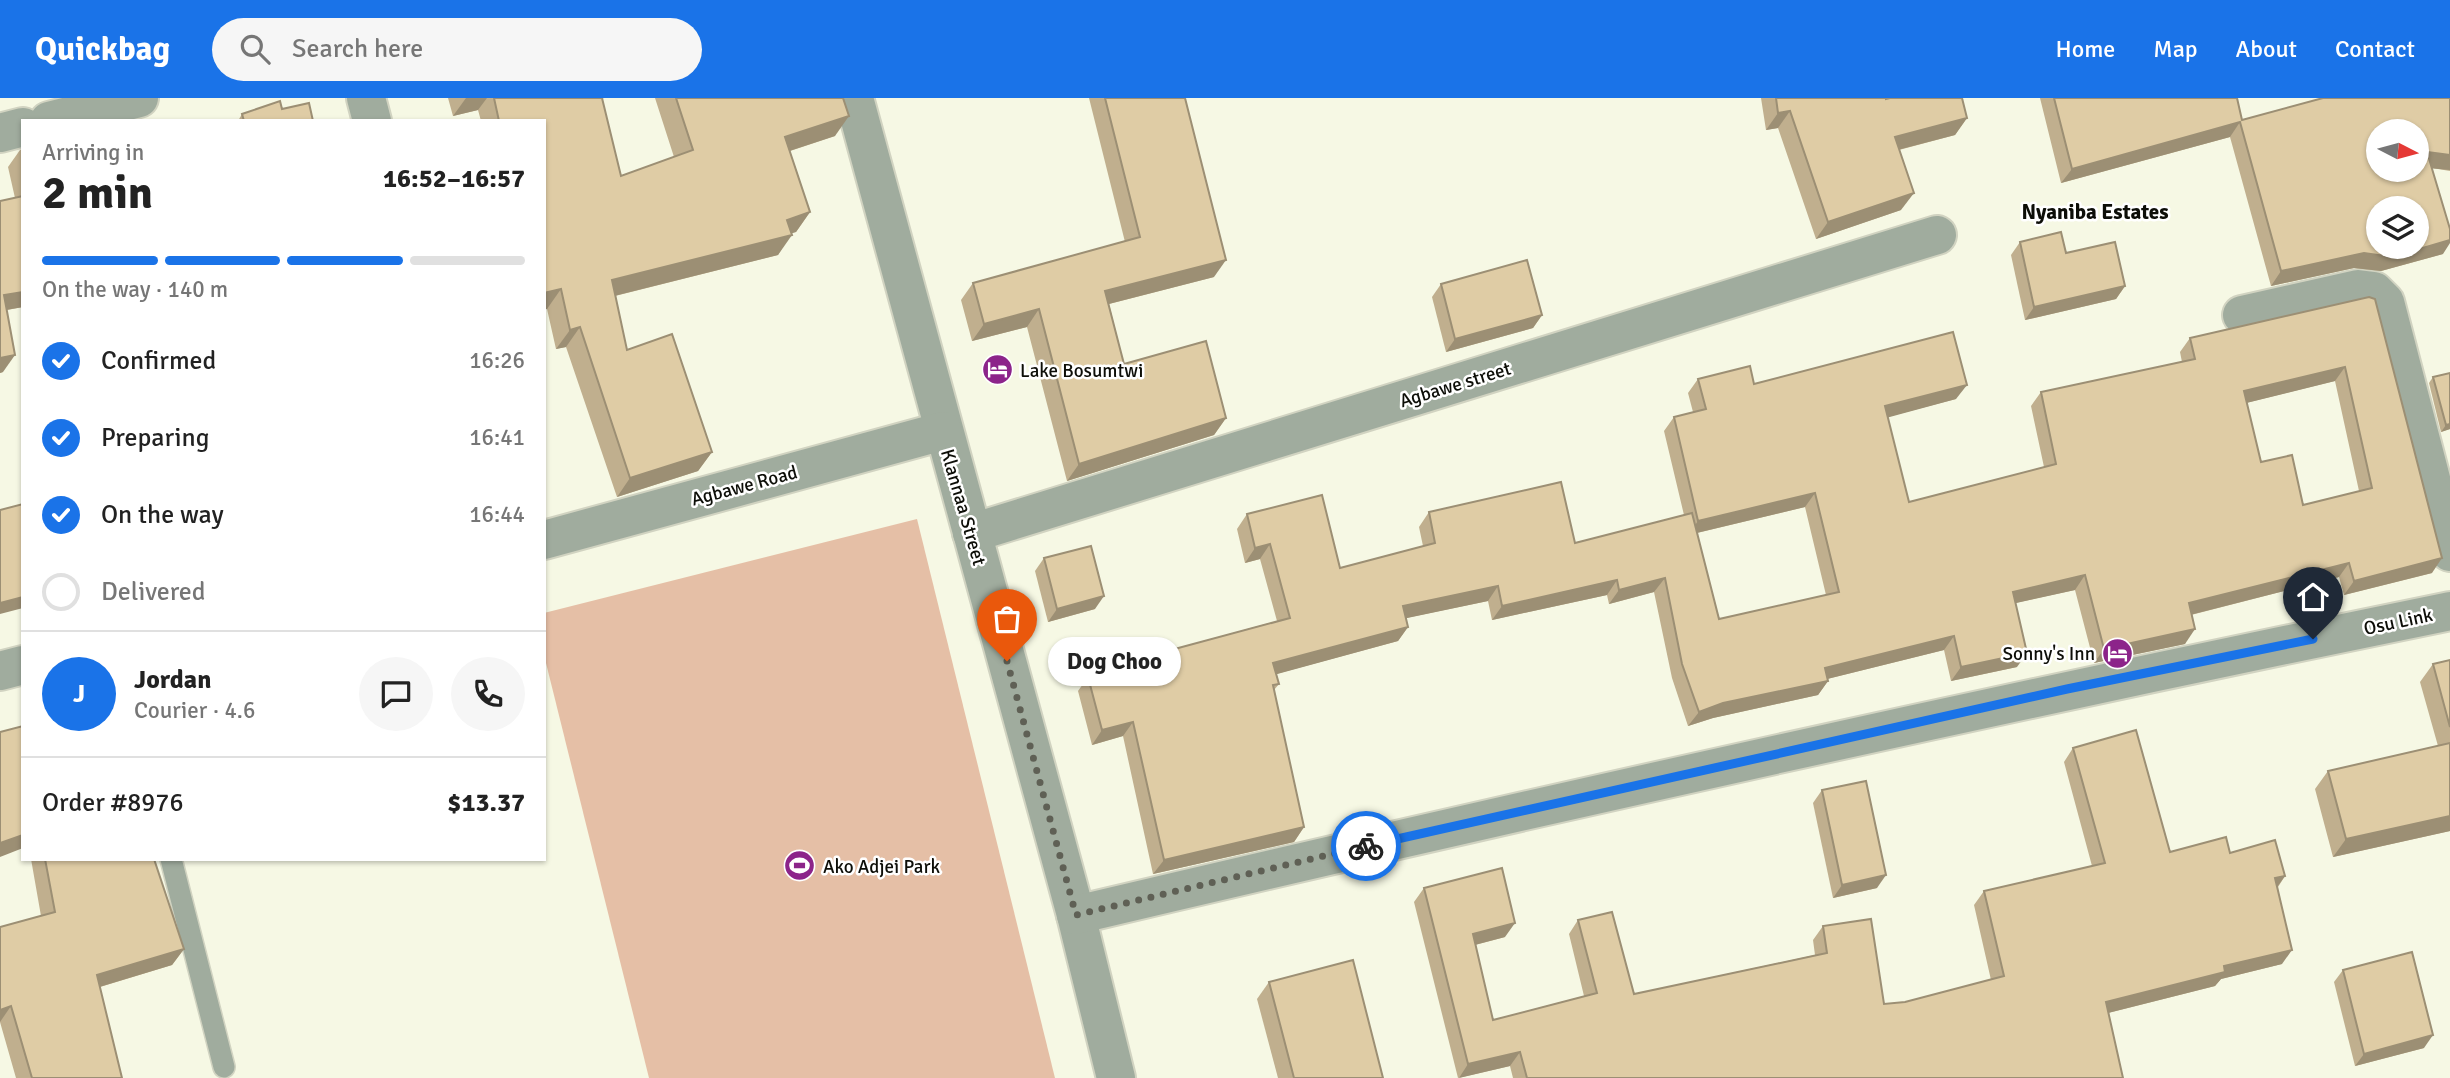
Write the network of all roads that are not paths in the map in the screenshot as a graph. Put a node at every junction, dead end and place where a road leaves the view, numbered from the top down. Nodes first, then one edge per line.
1 (139, 98) edge
2 (366, 98) edge
3 (854, 98) edge
4 (57, 119) edge
5 (371, 119) edge
6 (21, 128) edge
7 (0, 133) edge
8 (1937, 235) dead end
9 (2242, 315) dead end
10 (943, 430) junction
11 (972, 533) junction
12 (546, 539) edge
13 (2450, 552) edge
14 (2450, 611) edge
15 (21, 666) edge
16 (0, 671) edge
17 (172, 861) edge
18 (1076, 915) junction
19 (224, 1068) dead end
20 (1116, 1078) edge

1 - 4 street
2 - 5 street
3 - 10 street, Klannaa Street
6 - 7 street
8 - 11 street, Agbawe street
9 - 13 street
10 - 11 street, Klannaa Street
10 - 12 street, Agbawe Road
11 - 18 street, Klannaa Street
14 - 18 street, Osu Link
15 - 16 street
17 - 19 lane
18 - 20 street, Klannaa Street

